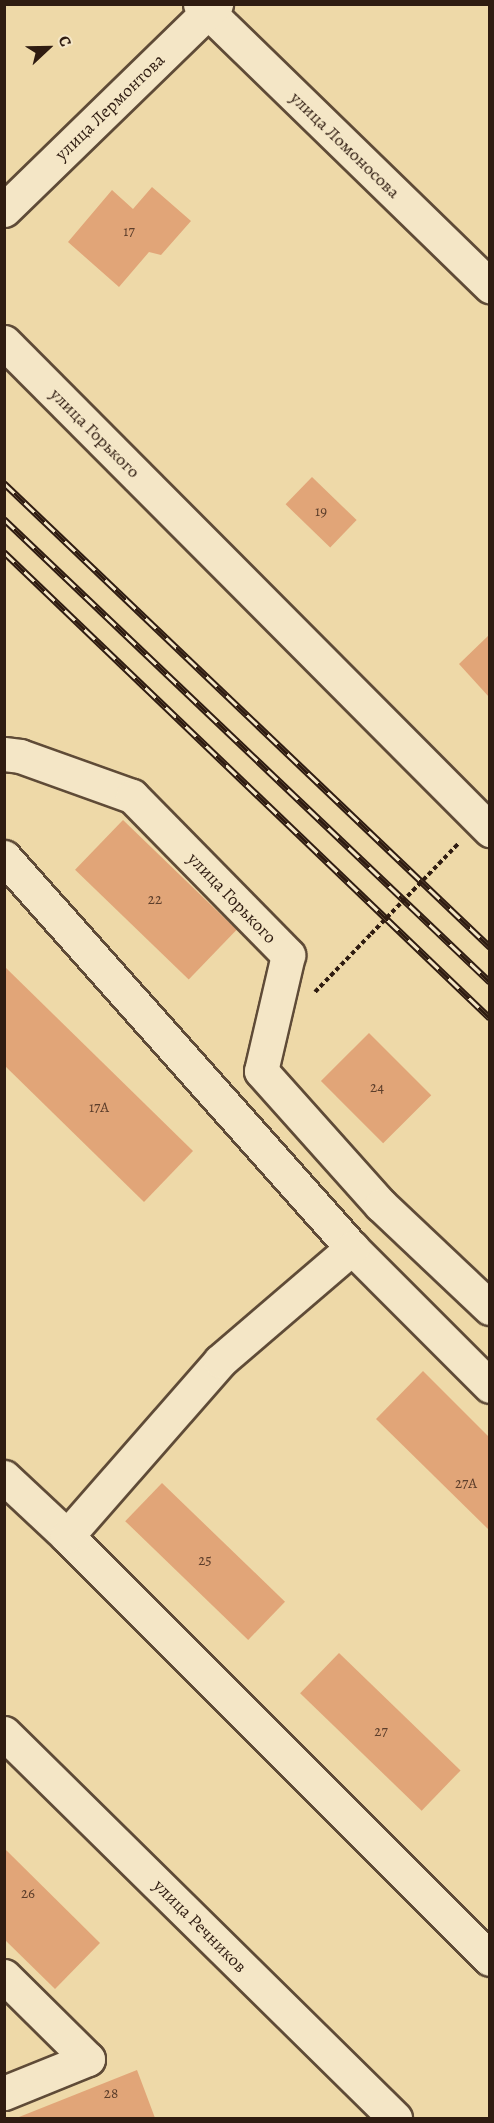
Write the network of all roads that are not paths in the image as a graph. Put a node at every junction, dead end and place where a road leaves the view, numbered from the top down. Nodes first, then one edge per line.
1 (208, 7) edge
2 (4, 210) edge
3 (489, 286) edge
4 (4, 342) edge
5 (4, 754) edge
6 (486, 821) edge
7 (4, 857) edge
8 (352, 1248) junction
9 (489, 1308) edge
10 (489, 1386) edge
11 (4, 1477) edge
12 (68, 1536) junction
13 (4, 1733) edge
14 (489, 1959) edge
15 (4, 1976) edge
16 (4, 2093) edge
17 (395, 2118) edge

1 - 2 street, улица Лермонтова
1 - 3 street, улица Ломоносова
4 - 6 street, улица Горького
5 - 9 street, улица Горького
7 - 8 street
8 - 10 street
8 - 12 street
11 - 12 street
12 - 14 street
13 - 17 street, улица Речников
15 - 16 street

